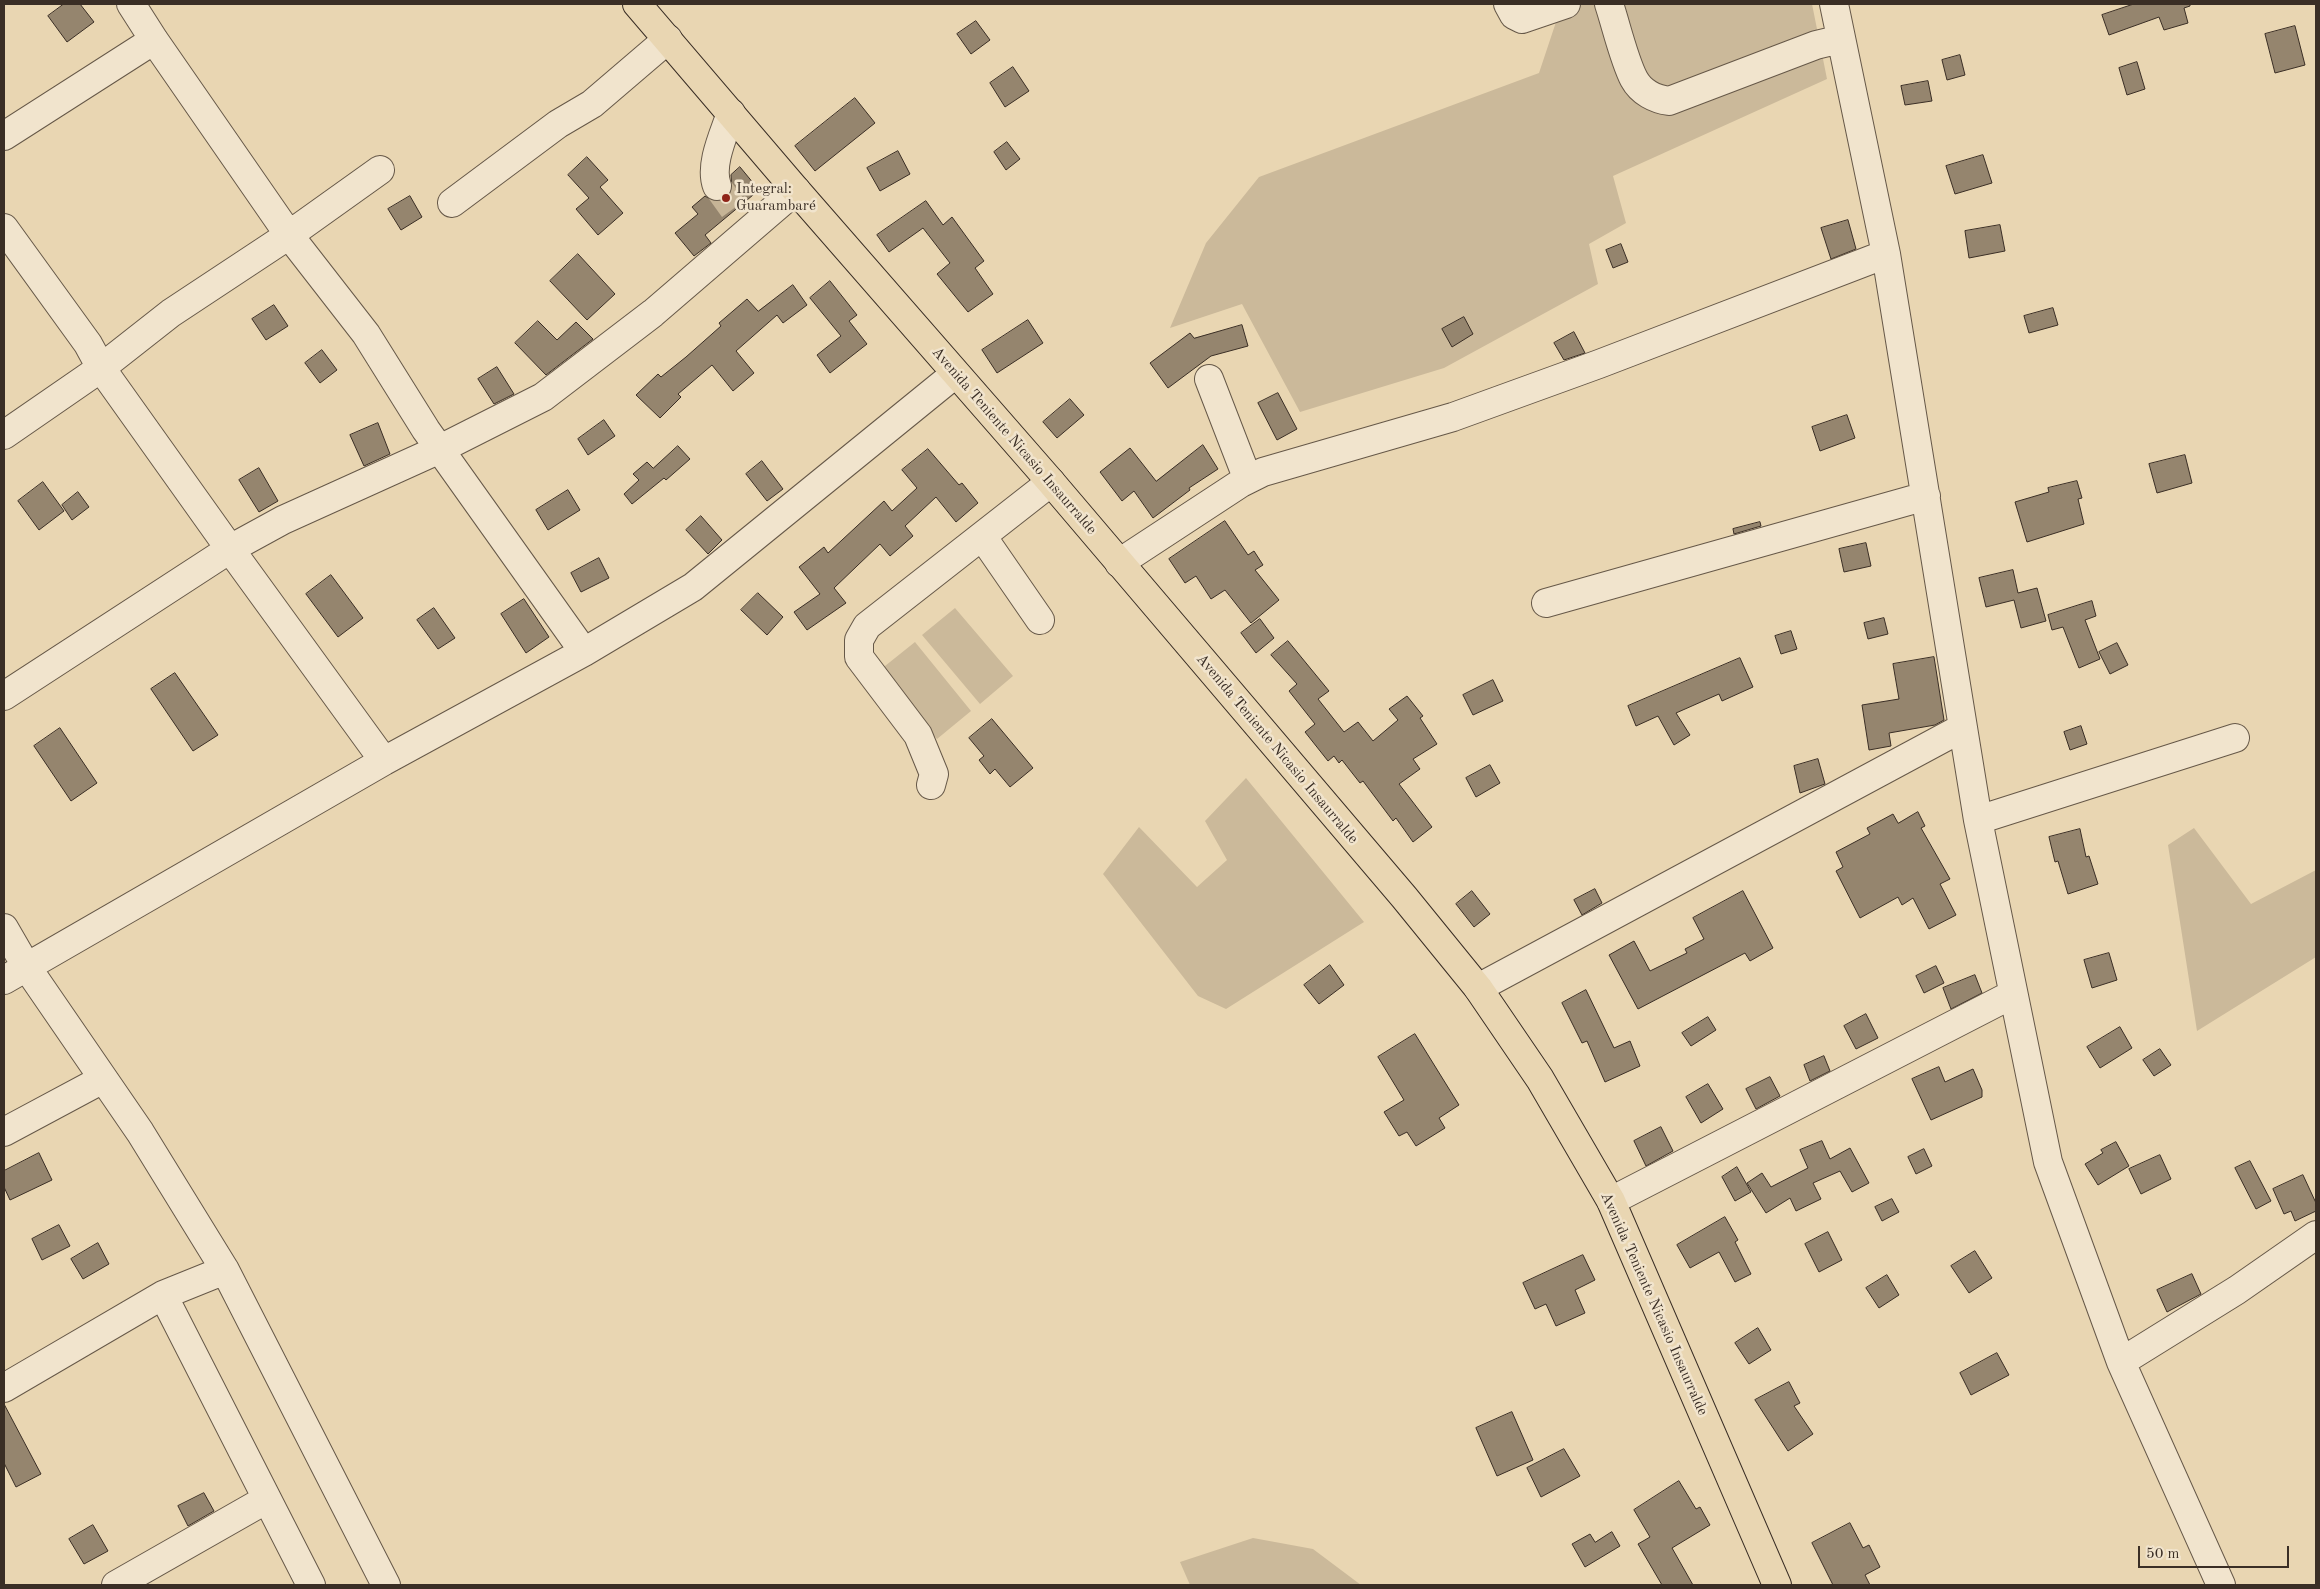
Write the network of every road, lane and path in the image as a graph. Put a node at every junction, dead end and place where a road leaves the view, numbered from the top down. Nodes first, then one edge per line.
1 (131, 4) edge
2 (637, 4) edge
3 (1508, 4) edge
4 (1566, 4) edge
5 (1609, 4) edge
6 (1834, 4) edge
7 (668, 39) junction
8 (1841, 39) junction
9 (154, 40) junction
10 (731, 113) junction
11 (4, 136) edge
12 (380, 170) dead end
13 (717, 186) tunnel mouth
14 (796, 190) junction
15 (452, 203) dead end
16 (4, 228) edge
17 (289, 235) junction
18 (1886, 254) junction
19 (102, 368) junction
20 (955, 374) junction
21 (1209, 379) dead end
22 (4, 434) edge
23 (440, 449) junction
24 (1251, 478) junction
25 (1051, 482) junction
26 (1926, 496) junction
27 (982, 536) junction
28 (230, 549) junction
29 (1119, 563) junction
30 (1546, 603) dead end
31 (1040, 620) dead end
32 (584, 652) junction
33 (4, 696) edge
34 (1962, 728) junction
35 (2235, 738) dead end
36 (384, 761) junction
37 (931, 785) dead end
38 (1978, 820) junction
39 (4, 928) edge
40 (15, 973) edge
41 (1478, 988) junction
42 (2013, 994) junction
43 (103, 1079) junction
44 (4, 1132) edge
45 (1611, 1201) junction
46 (2316, 1235) edge
47 (225, 1270) junction
48 (163, 1295) junction
49 (2121, 1362) junction
50 (4, 1388) edge
51 (266, 1499) junction
52 (1772, 1583) edge
53 (116, 1585) edge
54 (311, 1585) edge
55 (386, 1585) edge
56 (2221, 1585) edge

1 - 9 street
2 - 7 main road, Avenida Teniente Nicasio Insaurralde
3 - 4 street
5 - 8 street
6 - 8 street
7 - 10 main road, Avenida Teniente Nicasio Insaurralde
7 - 15 street
8 - 18 street
9 - 11 street
9 - 17 street
10 - 13 street
10 - 14 main road, Avenida Teniente Nicasio Insaurralde
12 - 17 street
14 - 20 main road, Avenida Teniente Nicasio Insaurralde
14 - 23 street
16 - 19 street
17 - 19 street
17 - 23 street
18 - 24 street
18 - 26 street
19 - 22 street
19 - 28 street
20 - 25 main road, Avenida Teniente Nicasio Insaurralde
20 - 32 street
21 - 24 street
23 - 28 street
23 - 32 street
24 - 29 street
25 - 27 street
25 - 29 main road, Avenida Teniente Nicasio Insaurralde
26 - 30 street
26 - 34 street
27 - 31 street
27 - 37 street
28 - 33 street
28 - 36 street
29 - 41 main road, Avenida Teniente Nicasio Insaurralde
32 - 36 street
34 - 38 street
34 - 41 street
35 - 38 street
36 - 40 street
38 - 42 street
39 - 40 street
40 - 43 street
41 - 45 main road, Avenida Teniente Nicasio Insaurralde
42 - 45 street
42 - 49 street
43 - 44 street
43 - 47 street
45 - 52 main road, Avenida Teniente Nicasio Insaurralde
46 - 49 street
47 - 48 street
47 - 55 street
48 - 50 street
48 - 51 street
49 - 56 street
51 - 53 street
51 - 54 street

